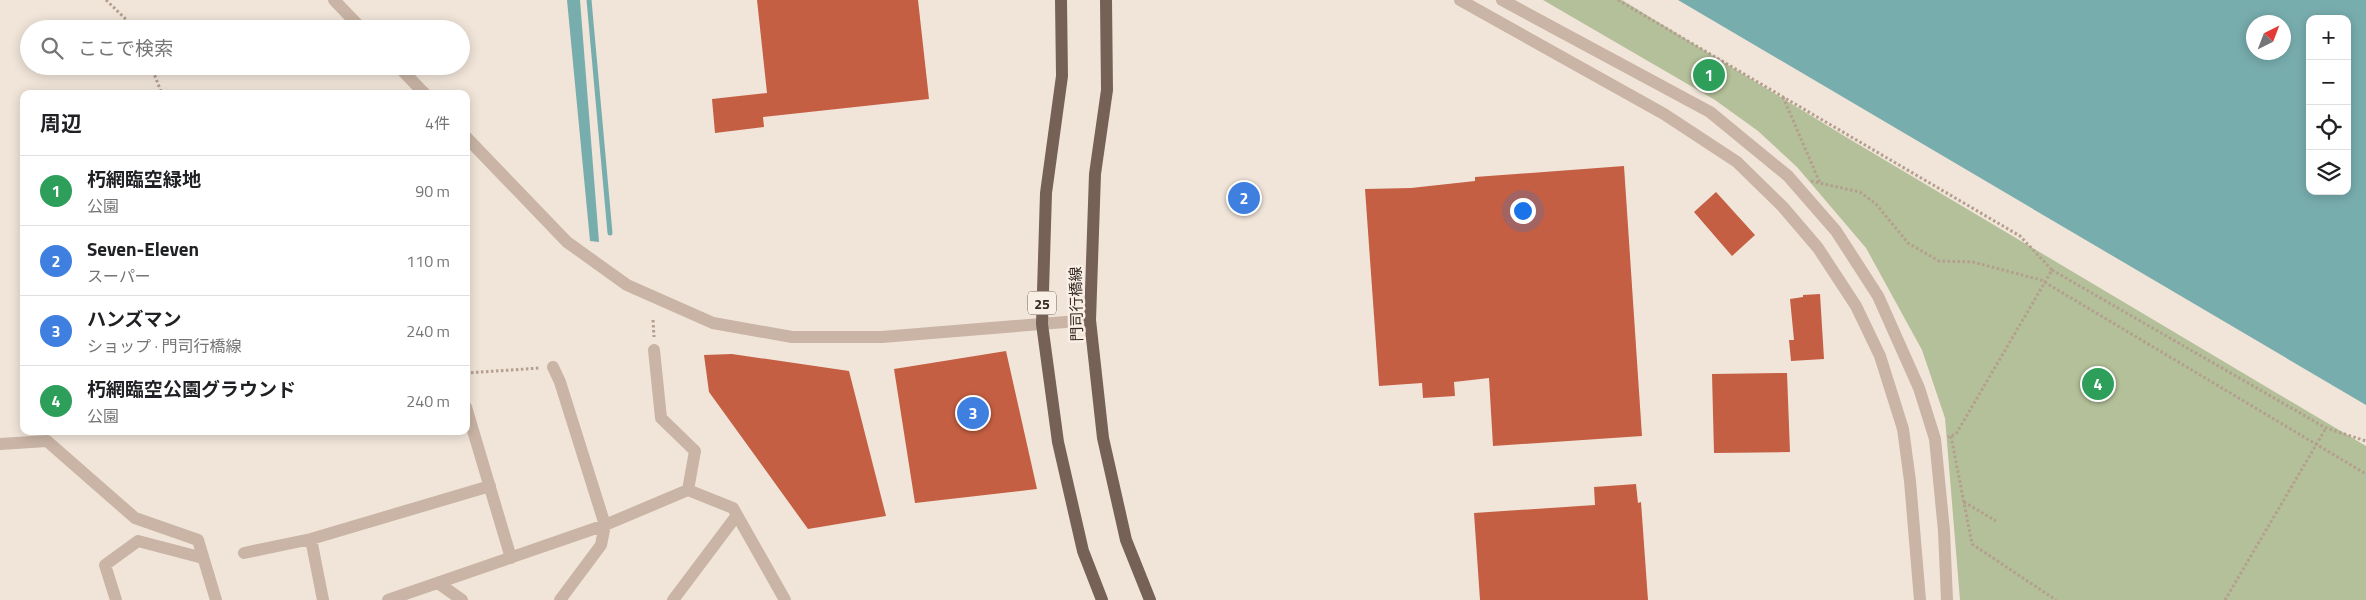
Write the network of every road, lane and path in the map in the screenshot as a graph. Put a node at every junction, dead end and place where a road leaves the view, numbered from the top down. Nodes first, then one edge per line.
1 (106, 0) edge
2 (334, 0) edge
3 (1061, 0) edge
4 (1106, 0) edge
5 (1460, 0) edge
6 (1502, 0) edge
7 (1618, 0) edge
8 (127, 20) edge
9 (353, 20) edge
10 (155, 75) edge
11 (407, 75) edge
12 (160, 90) edge
13 (421, 90) edge
14 (1783, 97) junction
15 (470, 141) edge
16 (1788, 176) junction
17 (1820, 183) junction
18 (2052, 270) junction
19 (2046, 283) junction
20 (1090, 320) junction
21 (1042, 324) junction
22 (654, 350) dead end
23 (553, 367) joint
24 (470, 373) edge
25 (470, 420) edge
26 (2326, 428) junction
27 (1951, 436) junction
28 (1935, 439) junction
29 (2366, 442) edge
30 (0, 444) edge
31 (2316, 444) junction
32 (2366, 474) edge
33 (490, 486) junction
34 (688, 490) junction
35 (1964, 502) junction
36 (737, 515) junction
37 (1996, 521) dead end
38 (605, 525) junction
39 (311, 539) junction
40 (244, 553) dead end
41 (203, 558) junction
42 (511, 558) junction
43 (438, 583) junction
44 (116, 600) edge
45 (216, 600) edge
46 (322, 600) edge
47 (388, 600) edge
48 (462, 600) edge
49 (560, 600) edge
50 (673, 600) edge
51 (785, 600) edge
52 (1102, 600) edge
53 (1150, 600) edge
54 (1920, 600) edge
55 (1947, 600) edge
56 (2056, 600) edge
57 (2225, 600) edge

1 - 8 path
2 - 9 street
3 - 21 main road, 25
4 - 20 main road, 門司行橋線
5 - 54 street
6 - 16 street
7 - 14 path
10 - 12 path
11 - 13 street
14 - 17 path
14 - 18 path
15 - 21 street
16 - 17 path
16 - 28 street
17 - 19 path
18 - 19 path
18 - 26 path
19 - 27 path
19 - 31 path
20 - 21 street
20 - 53 main road, 門司行橋線
21 - 52 main road, 25
22 - 34 street
23 - 24 path
23 - 38 street
25 - 33 street
26 - 29 path
26 - 31 path
27 - 28 path
27 - 35 path
28 - 55 street
30 - 41 street
31 - 32 path
31 - 57 path
33 - 39 street
33 - 42 street
34 - 36 street
34 - 38 street
35 - 37 path
35 - 56 path
36 - 50 street
36 - 51 street
38 - 42 street
38 - 49 street
39 - 40 street
39 - 46 street
41 - 44 street
41 - 45 street
42 - 43 street
43 - 47 street
43 - 48 street

